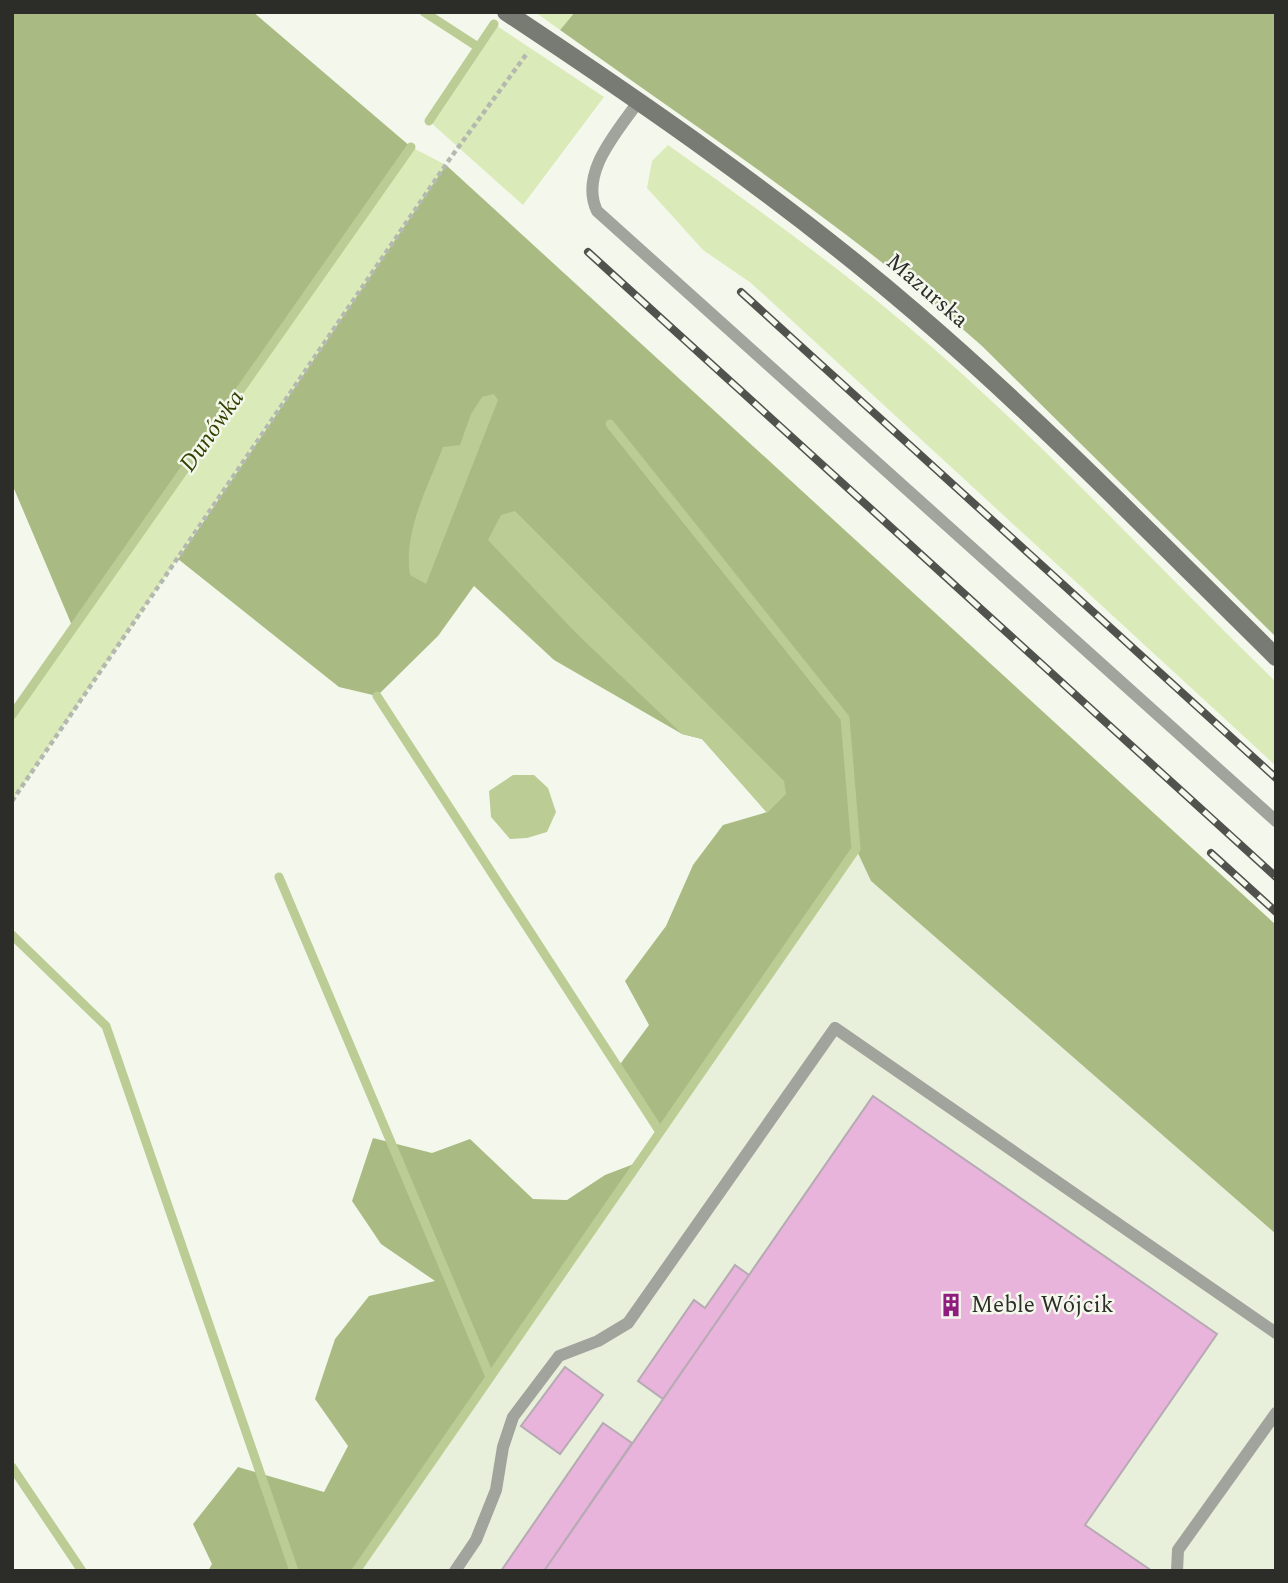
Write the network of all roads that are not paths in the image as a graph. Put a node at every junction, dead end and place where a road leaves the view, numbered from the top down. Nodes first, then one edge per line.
1 (506, 12) edge
2 (638, 102) junction
3 (1276, 657) edge
4 (1276, 821) edge
5 (1276, 1333) edge
6 (1276, 1413) edge
7 (455, 1571) edge
8 (1177, 1571) edge

1 - 2 main road, Mazurska
2 - 3 main road, Mazurska
2 - 4 lane
5 - 7 lane
6 - 8 lane

